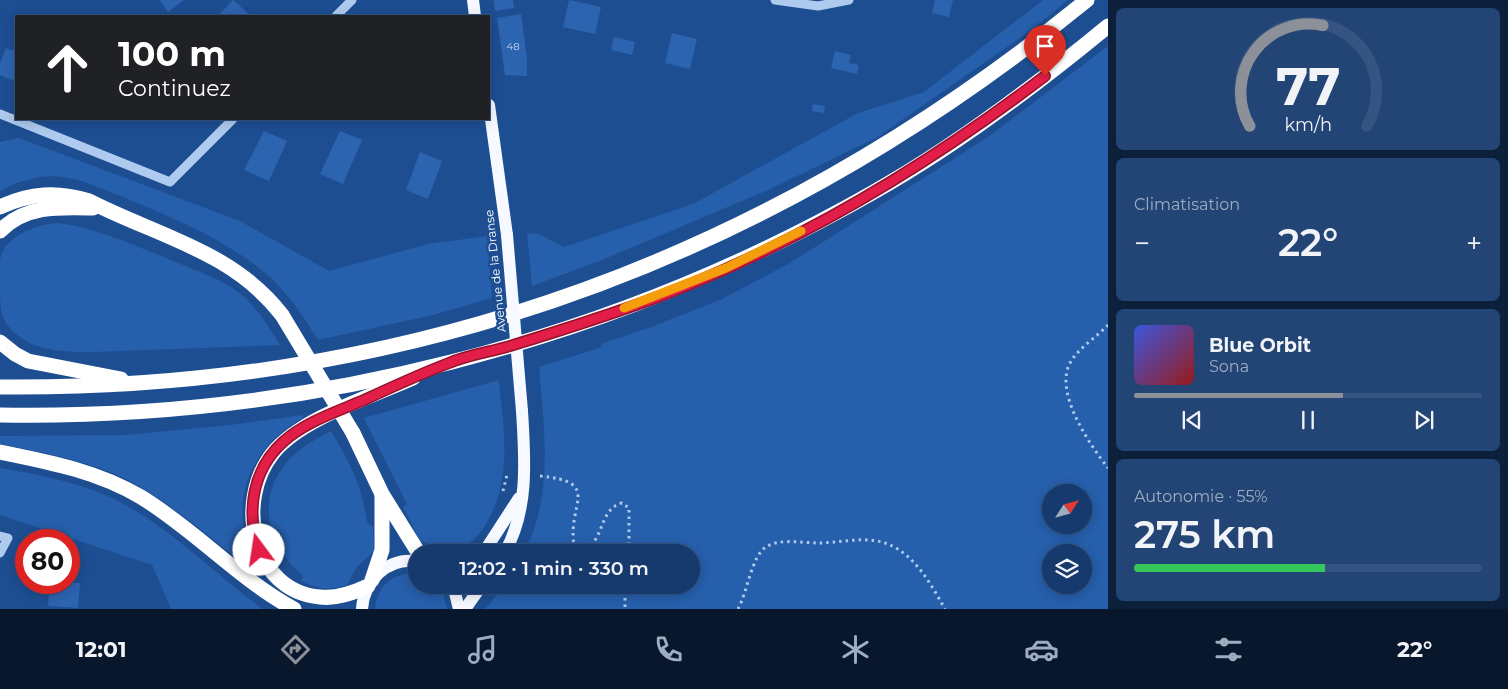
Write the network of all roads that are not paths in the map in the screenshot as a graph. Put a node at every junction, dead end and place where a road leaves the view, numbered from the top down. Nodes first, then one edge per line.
1 (352, 0) edge
2 (472, 0) edge
3 (776, 0) edge
4 (849, 0) edge
5 (1087, 0) edge
6 (337, 15) edge
7 (475, 15) edge
8 (1108, 26) edge
9 (490, 112) edge
10 (0, 114) edge
11 (15, 120) edge
12 (15, 120) edge
13 (232, 120) edge
14 (0, 207) edge
15 (102, 208) junction
16 (0, 231) edge
17 (0, 342) edge
18 (451, 362) junction
19 (144, 384) junction
20 (0, 387) edge
21 (0, 414) edge
22 (0, 452) edge
23 (382, 494) junction
24 (522, 494) junction
25 (0, 536) edge
26 (413, 544) edge
27 (489, 544) edge
28 (509, 544) edge
29 (0, 553) edge
30 (408, 561) edge
31 (370, 583) junction
32 (455, 594) edge
33 (476, 594) edge
34 (294, 609) edge
35 (362, 609) edge
36 (459, 609) edge
37 (465, 609) edge

1 - 6 street
2 - 7 main road
3 - 4 street
5 - 19 highway
8 - 18 highway
9 - 24 main road, Avenue de la Dranse, bridge
10 - 12 street
11 - 13 street
14 - 15 highway
15 - 16 highway
15 - 23 highway, bridge
17 - 19 highway
18 - 21 highway
18 - 31 highway
19 - 20 highway
22 - 34 highway
23 - 26 highway
23 - 31 highway
24 - 27 main road, Avenue de la Dranse
24 - 28 main road, Avenue de la Dranse
25 - 29 street
30 - 31 main road
31 - 35 main road
32 - 36 main road
33 - 37 main road

